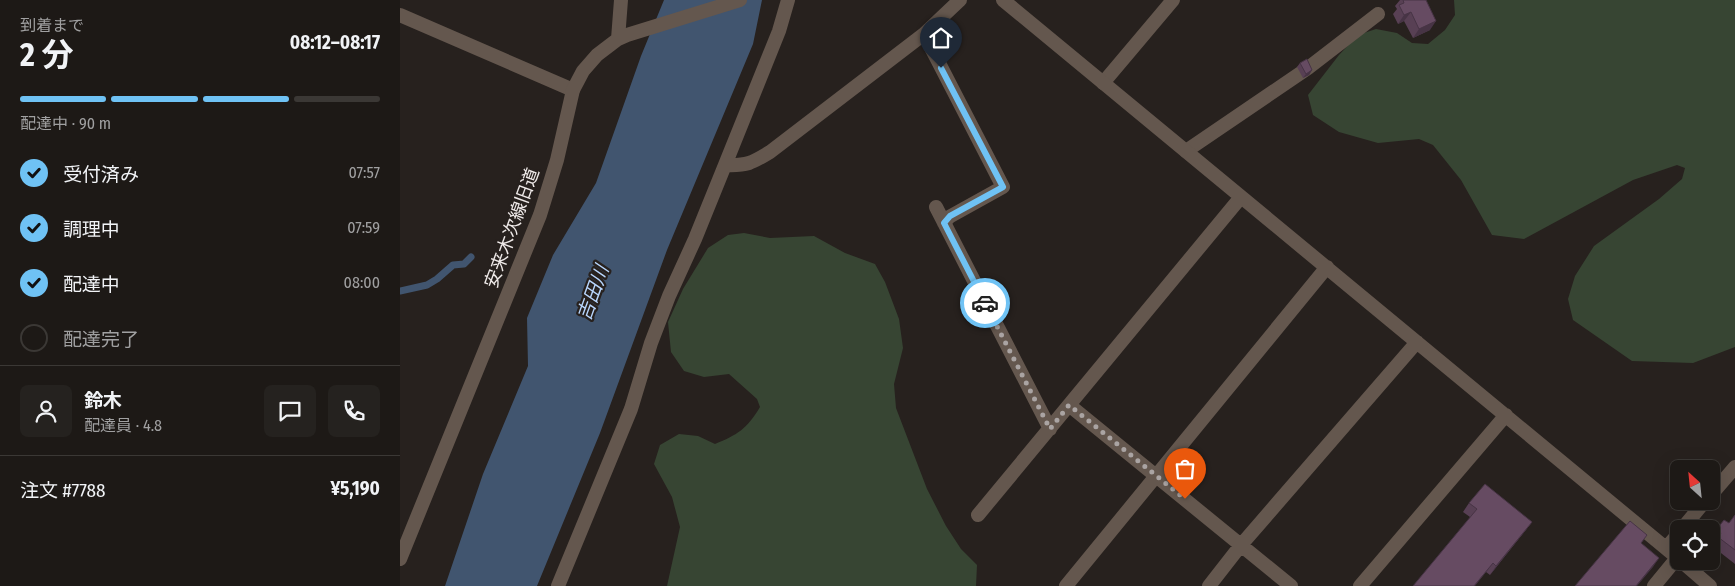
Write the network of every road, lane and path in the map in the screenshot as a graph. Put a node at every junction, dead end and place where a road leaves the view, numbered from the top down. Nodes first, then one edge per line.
1 (621, 0) edge
2 (740, 0) edge
3 (788, 0) edge
4 (960, 0) edge
5 (1003, 0) edge
6 (1173, 0) edge
7 (1378, 14) dead end
8 (400, 15) edge
9 (924, 34) junction
10 (623, 37) junction
11 (1103, 83) junction
12 (573, 90) junction
13 (1186, 151) junction
14 (726, 165) junction
15 (1241, 197) junction
16 (936, 207) dead end
17 (944, 223) junction
18 (1327, 267) junction
19 (1417, 342) junction
20 (1069, 405) junction
21 (1506, 415) junction
22 (1050, 429) junction
23 (1735, 467) edge
24 (1157, 476) junction
25 (1720, 484) edge
26 (1698, 510) edge
27 (978, 515) dead end
28 (1690, 520) edge
29 (1670, 543) edge
30 (1241, 545) junction
31 (1666, 548) junction
32 (1670, 551) edge
33 (400, 559) edge
34 (1670, 569) edge
35 (1692, 570) edge
36 (558, 586) edge
37 (1066, 586) edge
38 (1209, 586) edge
39 (1292, 586) edge
40 (1360, 586) edge
41 (1654, 586) edge
42 (1710, 586) edge

1 - 10 street
2 - 10 street, 安来木次線旧道
3 - 14 street
4 - 9 street
5 - 11 street
6 - 11 street
7 - 13 street
8 - 12 street
9 - 14 street
9 - 17 street
10 - 12 street, 安来木次線旧道
11 - 13 street
12 - 33 street, 安来木次線旧道
13 - 15 street
14 - 36 street
15 - 18 street
15 - 20 street
16 - 17 street
17 - 22 street
18 - 19 street
18 - 24 street
19 - 21 street
19 - 30 street
20 - 22 street
20 - 24 street
21 - 31 street
21 - 40 street
22 - 27 street
23 - 25 street
24 - 30 street
24 - 37 street
26 - 28 street
29 - 31 street
30 - 38 street
30 - 39 street
31 - 32 street
34 - 41 street
35 - 42 street

